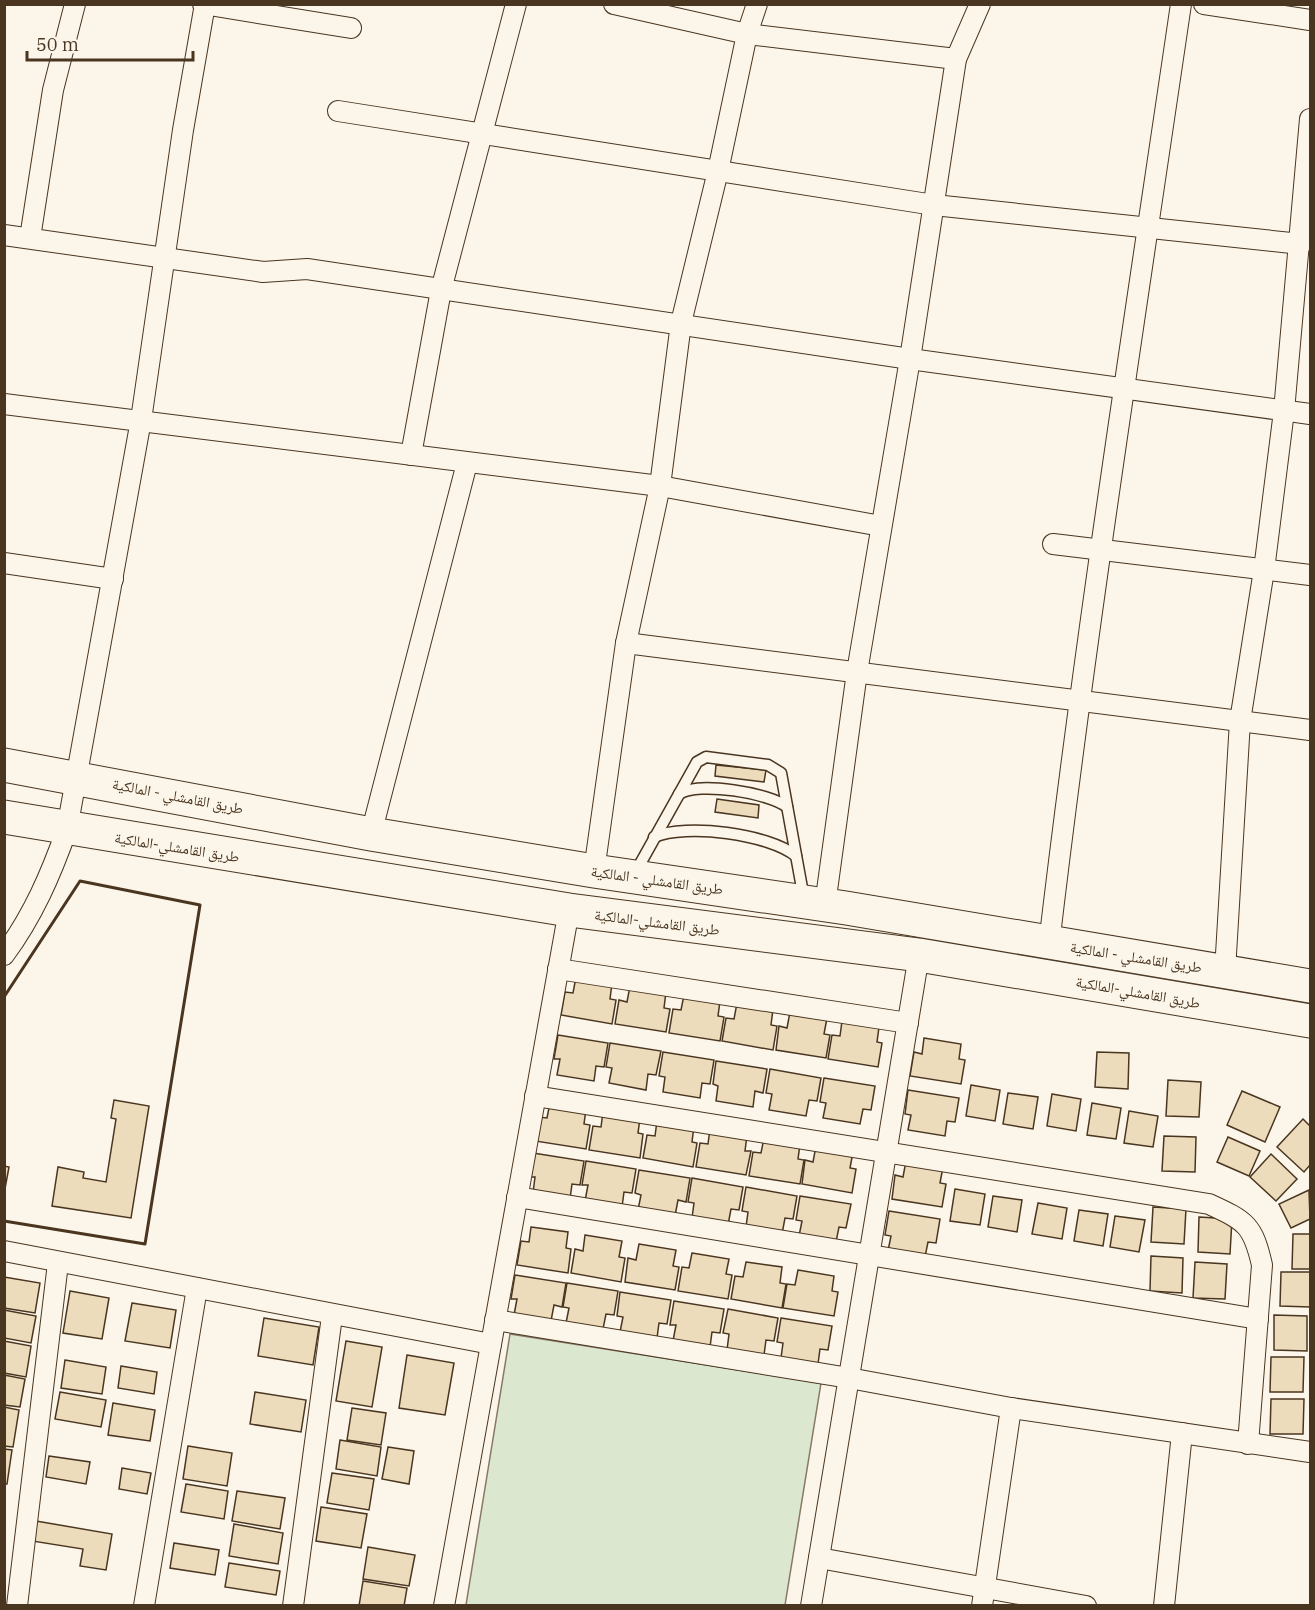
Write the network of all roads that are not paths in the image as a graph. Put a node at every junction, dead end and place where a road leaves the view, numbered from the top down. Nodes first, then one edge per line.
1 (75, 4) edge
2 (516, 4) edge
3 (614, 4) edge
4 (757, 4) edge
5 (980, 4) edge
6 (1181, 4) edge
7 (1204, 4) edge
8 (204, 5) edge
9 (1311, 20) edge
10 (351, 28) dead end
11 (747, 34) junction
12 (956, 59) junction
13 (338, 111) dead end
14 (1311, 119) edge
15 (483, 134) junction
16 (718, 171) junction
17 (934, 205) junction
18 (1148, 227) junction
19 (4, 235) edge
20 (30, 238) junction
21 (1304, 252) edge
22 (164, 256) junction
23 (441, 290) junction
24 (681, 323) junction
25 (910, 359) junction
26 (1124, 389) junction
27 (4, 404) edge
28 (1284, 411) junction
29 (1311, 414) edge
30 (141, 420) junction
31 (411, 454) junction
32 (467, 463) junction
33 (660, 486) junction
34 (881, 526) junction
35 (1053, 544) dead end
36 (1103, 551) junction
37 (4, 563) edge
38 (1264, 570) junction
39 (1311, 575) edge
40 (113, 579) junction
41 (626, 643) junction
42 (857, 672) junction
43 (1078, 700) junction
44 (1240, 721) junction
45 (1311, 730) edge
46 (4, 765) edge
47 (75, 776) junction
48 (677, 795) junction
49 (788, 807) junction
50 (4, 817) edge
51 (67, 829) junction
52 (371, 834) junction
53 (654, 837) junction
54 (796, 856) junction
55 (553, 864) junction
56 (594, 871) junction
57 (633, 877) junction
58 (825, 905) junction
59 (556, 908) junction
60 (1050, 944) junction
61 (840, 945) junction
62 (4, 955) edge
63 (919, 955) junction
64 (558, 969) junction
65 (1225, 971) junction
66 (1311, 986) edge
67 (1311, 1021) edge
68 (908, 1023) junction
69 (536, 1095) junction
70 (886, 1152) junction
71 (517, 1197) junction
72 (4, 1251) edge
73 (869, 1255) junction
74 (58, 1263) junction
75 (197, 1288) junction
76 (332, 1316) junction
77 (1258, 1319) junction
78 (495, 1320) junction
79 (491, 1344) junction
80 (849, 1378) junction
81 (1011, 1408) junction
82 (1182, 1434) junction
83 (1248, 1444) junction
84 (1311, 1452) edge
85 (819, 1558) junction
86 (984, 1596) edge
87 (17, 1605) edge
88 (144, 1605) edge
89 (293, 1605) edge
90 (444, 1605) edge
91 (811, 1605) edge
92 (1086, 1605) edge
93 (1164, 1605) edge

1 - 20 street
2 - 15 street
3 - 11 street
4 - 11 street
5 - 12 street
6 - 18 street
7 - 9 street
8 - 10 street
8 - 22 street
11 - 12 street
11 - 16 street
12 - 17 street
13 - 15 street
14 - 21 street
15 - 16 street
15 - 23 street
16 - 17 street
16 - 24 street
17 - 18 street
17 - 25 street
18 - 21 street
18 - 26 street
19 - 20 street
20 - 22 street
21 - 28 street
22 - 23 street
22 - 30 street
23 - 24 street
23 - 31 street
24 - 25 street
24 - 33 street
25 - 26 street
25 - 34 street
26 - 28 street
26 - 36 street
27 - 30 street
28 - 29 street
28 - 38 street
30 - 31 street
30 - 40 street
31 - 32 street
32 - 33 street
32 - 52 street
33 - 34 street
33 - 41 street
34 - 42 street
35 - 36 street
36 - 38 street
36 - 43 street
37 - 40 street
38 - 39 street
38 - 44 street
40 - 47 street
41 - 42 street
41 - 56 street
42 - 43 street
42 - 58 street
43 - 44 street
43 - 60 street
44 - 45 street
44 - 65 street
46 - 47 highway, طريق القامشلي - المالكية
47 - 51 street
47 - 52 highway, طريق القامشلي - المالكية
48 - 49 lane
48 - 49 lane
48 - 53 lane
49 - 54 lane
50 - 51 highway, طريق القامشلي-المالكية
51 - 59 highway, طريق القامشلي-المالكية
51 - 62 street
52 - 55 highway, طريق القامشلي - المالكية
53 - 54 lane
53 - 57 lane
54 - 58 lane
55 - 56 highway, طريق القامشلي - المالكية
55 - 59 highway
56 - 57 highway, طريق القامشلي - المالكية
57 - 58 highway, طريق القامشلي - المالكية
58 - 60 highway, طريق القامشلي - المالكية
58 - 61 highway
59 - 61 highway, طريق القامشلي-المالكية
59 - 64 street
60 - 65 highway, طريق القامشلي - المالكية
61 - 63 highway, طريق القامشلي-المالكية
63 - 67 highway, طريق القامشلي-المالكية
63 - 68 street
64 - 68 street
64 - 69 street
65 - 66 highway, طريق القامشلي - المالكية
68 - 70 street
69 - 70 street
69 - 71 street
70 - 73 street
70 - 77 street
71 - 73 street
71 - 78 street
72 - 74 street
73 - 77 street
73 - 80 street
74 - 75 street
74 - 87 street
75 - 76 street
75 - 88 street
76 - 79 street
76 - 89 street
77 - 83 street
78 - 79 street
78 - 80 street
79 - 90 street
80 - 81 street
80 - 85 street
81 - 82 street
81 - 86 street
82 - 83 street
82 - 93 street
83 - 84 street
85 - 86 street
85 - 91 street
86 - 92 street

